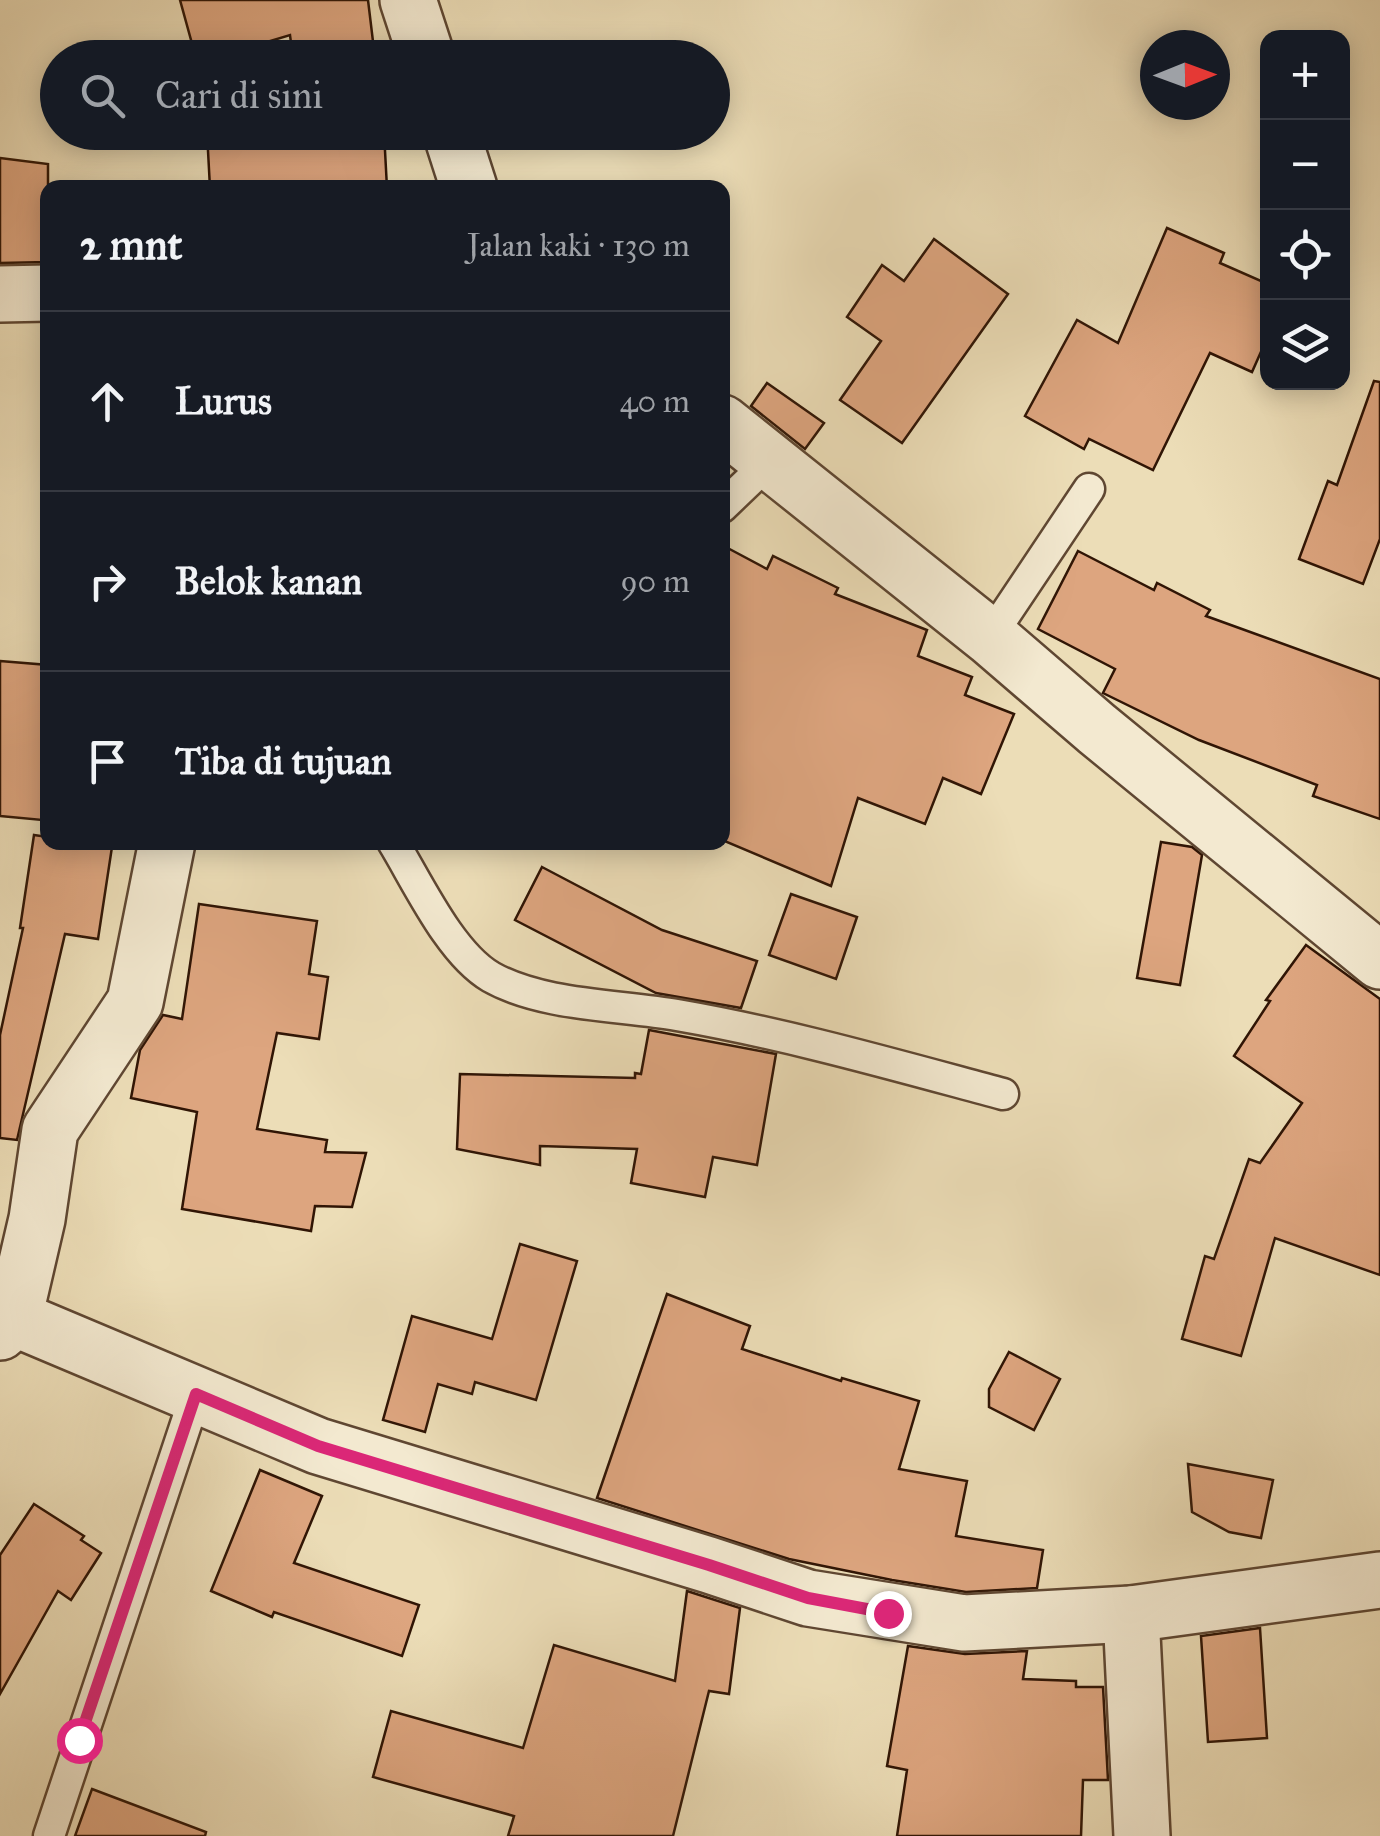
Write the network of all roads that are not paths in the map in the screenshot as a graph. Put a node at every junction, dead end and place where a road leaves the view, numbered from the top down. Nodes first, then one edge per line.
1 (408, 0) edge
2 (420, 40) edge
3 (457, 150) edge
4 (466, 180) edge
5 (40, 293) edge
6 (0, 294) edge
7 (730, 430) edge
8 (770, 462) junction
9 (1089, 489) dead end
10 (730, 500) edge
11 (990, 637) junction
12 (165, 850) edge
13 (397, 850) edge
14 (1380, 961) edge
15 (1004, 1094) dead end
16 (7, 1325) edge
17 (196, 1394) junction
18 (1380, 1580) edge
19 (1131, 1614) junction
20 (49, 1836) edge
21 (1142, 1836) edge

1 - 2 street
3 - 4 street
5 - 6 street
7 - 8 street
8 - 10 lane
8 - 11 street
9 - 11 lane
11 - 14 street
12 - 16 street
13 - 15 lane
16 - 17 street
17 - 19 street
17 - 20 lane
18 - 19 street
19 - 21 street

